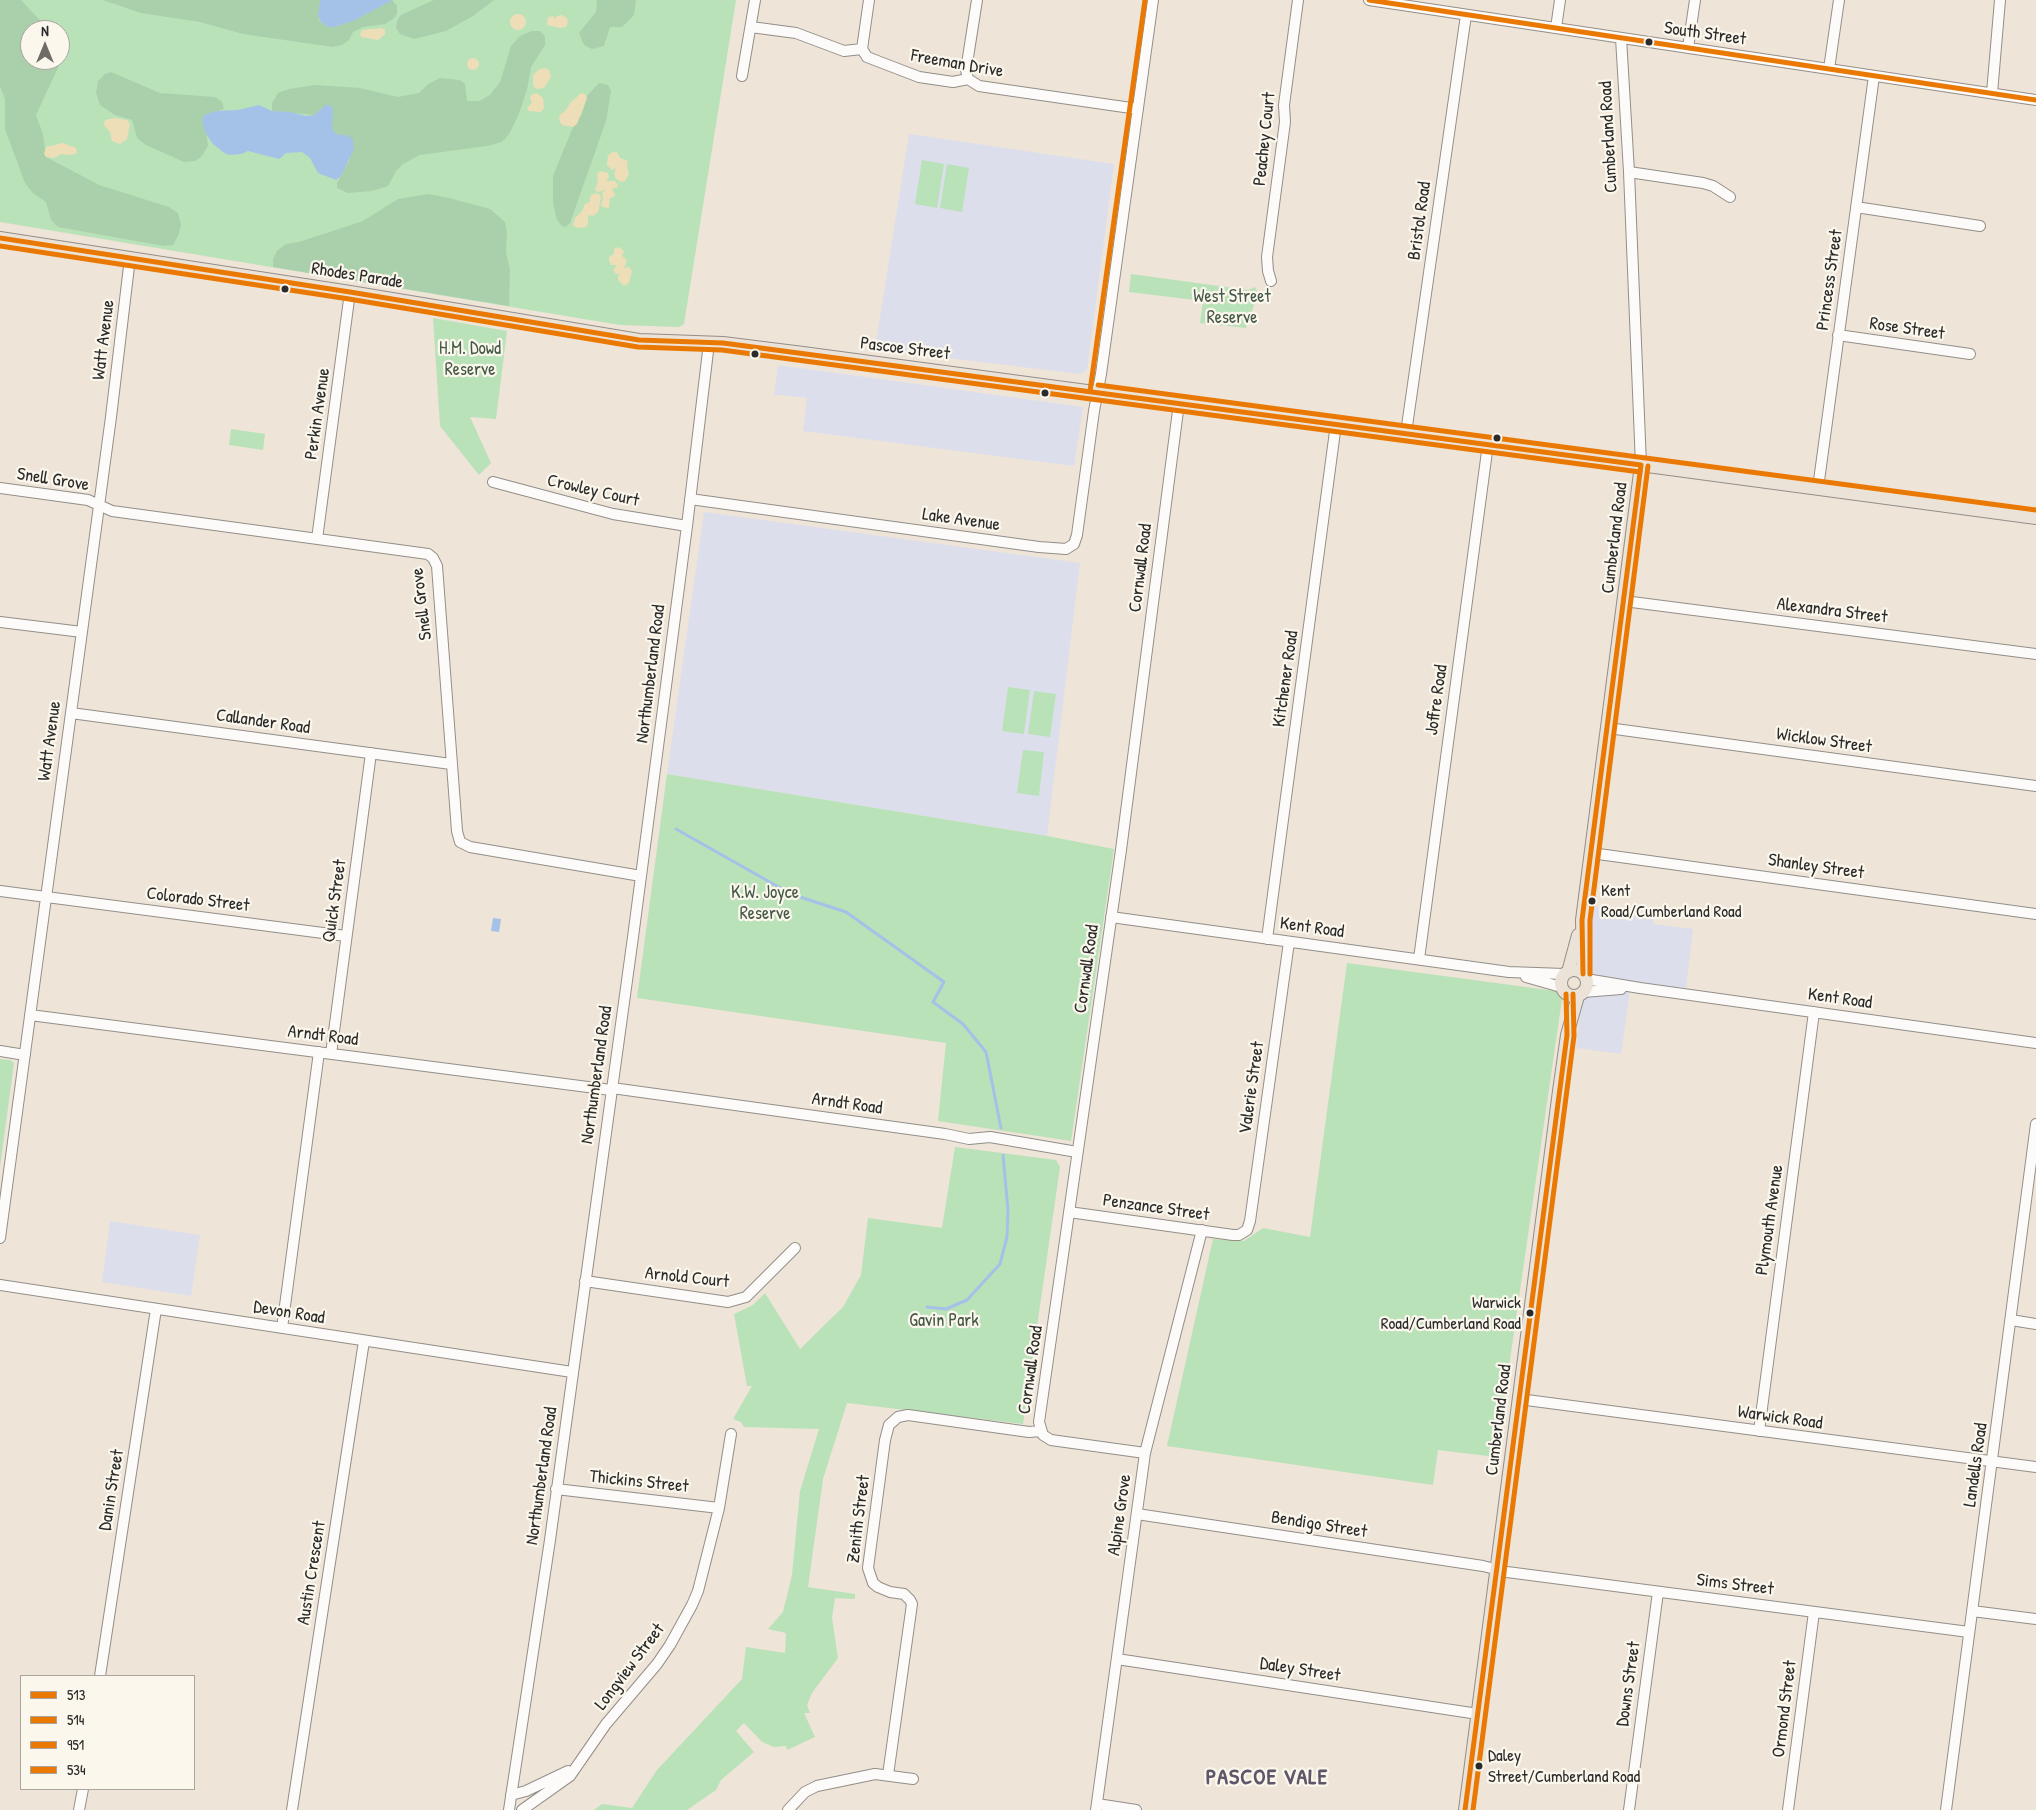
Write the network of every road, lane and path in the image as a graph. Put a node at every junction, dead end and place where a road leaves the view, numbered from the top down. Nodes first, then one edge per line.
1 (756, 0) edge
2 (869, 0) edge
3 (977, 0) edge
4 (1154, 0) edge
5 (1298, 0) edge
6 (1369, 0) edge
7 (1560, 0) edge
8 (1695, 0) edge
9 (1839, 0) edge
10 (2000, 0) edge
11 (1425, 4) edge
12 (1466, 14) junction
13 (751, 27) junction
14 (1556, 28) junction
15 (1621, 38) junction
16 (1688, 48) junction
17 (862, 49) junction
18 (1829, 69) junction
19 (742, 76) dead end
20 (1874, 76) junction
21 (968, 79) junction
22 (1992, 93) junction
23 (2036, 100) edge
24 (1138, 109) junction
25 (1629, 172) junction
26 (1730, 197) dead end
27 (1856, 207) junction
28 (1980, 226) dead end
29 (0, 238) edge
30 (130, 258) junction
31 (1271, 281) dead end
32 (350, 292) junction
33 (1838, 335) junction
34 (709, 343) junction
35 (1970, 354) dead end
36 (1097, 392) junction
37 (1178, 403) junction
38 (1336, 424) junction
39 (1406, 433) junction
40 (1488, 444) junction
41 (1641, 465) junction
42 (493, 482) dead end
43 (0, 488) edge
44 (1818, 488) junction
45 (690, 499) junction
46 (98, 505) junction
47 (2036, 518) edge
48 (687, 526) junction
49 (317, 539) junction
50 (1624, 601) junction
51 (0, 622) edge
52 (82, 632) junction
53 (2036, 654) edge
54 (71, 713) junction
55 (1608, 728) junction
56 (371, 753) junction
57 (451, 764) junction
58 (2036, 786) edge
59 (1591, 853) junction
60 (641, 876) junction
61 (0, 891) edge
62 (46, 896) junction
63 (2036, 914) edge
64 (1111, 917) junction
65 (1582, 920) junction
66 (346, 936) junction
67 (1267, 939) junction
68 (1289, 942) junction
69 (1419, 959) junction
70 (1584, 976) junction
71 (1570, 986) junction
72 (1640, 988) junction
73 (1814, 1012) junction
74 (30, 1015) junction
75 (2036, 1043) edge
76 (0, 1052) edge
77 (319, 1052) junction
78 (331, 1054) junction
79 (25, 1055) junction
80 (612, 1089) junction
81 (2036, 1124) edge
82 (1077, 1152) junction
83 (1069, 1212) junction
84 (0, 1228) edge
85 (1202, 1230) junction
86 (1239, 1235) joint
87 (0, 1238) edge
88 (795, 1248) dead end
89 (585, 1281) junction
90 (0, 1285) edge
91 (156, 1309) junction
92 (2011, 1320) junction
93 (2036, 1324) edge
94 (282, 1328) junction
95 (364, 1341) junction
96 (572, 1372) junction
97 (1519, 1400) junction
98 (1041, 1431) junction
99 (1759, 1432) junction
100 (731, 1434) dead end
101 (1145, 1453) junction
102 (1992, 1462) junction
103 (2036, 1468) edge
104 (556, 1489) junction
105 (719, 1508) junction
106 (1137, 1514) junction
107 (1497, 1569) junction
108 (1658, 1592) junction
109 (1972, 1611) junction
110 (1814, 1612) junction
111 (2036, 1619) edge
112 (1969, 1632) junction
113 (1117, 1659) junction
114 (100, 1675) edge
115 (1478, 1714) junction
116 (575, 1766) junction
117 (888, 1775) junction
118 (913, 1779) dead end
119 (83, 1790) edge
120 (512, 1795) junction
121 (1097, 1807) edge
122 (80, 1810) edge
123 (292, 1810) edge
124 (509, 1810) edge
125 (522, 1810) edge
126 (788, 1810) edge
127 (1136, 1810) edge
128 (1465, 1810) edge
129 (1629, 1810) edge
130 (1788, 1810) edge
131 (1946, 1810) edge

1 - 13 street
2 - 17 street
3 - 21 street
4 - 24 street
5 - 31 street, Peachey Court
6 - 11 street, South Street
7 - 14 street
8 - 16 street
9 - 18 street
10 - 22 street
11 - 12 street, South Street
12 - 14 street, South Street
12 - 39 street, Bristol Road
13 - 17 street
13 - 19 street
14 - 15 street, South Street
15 - 16 street, South Street
15 - 25 street, Cumberland Road
16 - 18 street, South Street
17 - 21 street, Freeman Drive
18 - 20 street, South Street
20 - 22 street, South Street
20 - 27 street, Princess Street
21 - 24 street, Freeman Drive
22 - 23 street, South Street
24 - 36 street
25 - 26 street
25 - 41 street, Cumberland Road
27 - 28 street
27 - 33 street, Princess Street
29 - 30 main road, Rhodes Parade
30 - 32 main road, Rhodes Parade
30 - 46 street, Watt Avenue
32 - 34 main road, Rhodes Parade
32 - 49 street, Perkin Avenue
33 - 35 street, Rose Street
33 - 44 street, Princess Street
34 - 36 main road, Pascoe Street
34 - 45 street, Northumberland Road
36 - 37 main road, Pascoe Street
36 - 45 street, Lake Avenue
37 - 38 main road, Pascoe Street
37 - 64 street, Cornwall Road
38 - 39 main road, Pascoe Street
38 - 67 street, Kitchener Road
39 - 40 main road, Pascoe Street
40 - 41 main road, Pascoe Street
40 - 69 street, Joffre Road
41 - 44 main road, Pascoe Street
41 - 50 main road, Cumberland Road
42 - 48 street, Crowley Court
43 - 46 street, Snell Grove
44 - 47 main road, Pascoe Street
45 - 48 street, Northumberland Road
46 - 49 street, Snell Grove
46 - 52 street, Watt Avenue
48 - 60 street, Northumberland Road
49 - 57 street, Snell Grove
50 - 53 street, Alexandra Street
50 - 55 main road, Cumberland Road
51 - 52 street
52 - 54 street, Watt Avenue
54 - 56 street, Callander Road
54 - 62 street, Watt Avenue
55 - 58 street, Wicklow Street
55 - 59 main road, Cumberland Road
56 - 57 street, Callander Road
56 - 66 street, Quick Street
57 - 60 street, Snell Grove
59 - 63 street, Shanley Street
59 - 65 main road, Cumberland Road
60 - 80 street, Northumberland Road
61 - 62 street, Colorado Street
62 - 66 street, Colorado Street
62 - 74 street, Watt Avenue
64 - 67 street, Kent Road
64 - 82 street, Cornwall Road
65 - 70 main road, Cumberland Road
65 - 71 main road, Cumberland Road
66 - 78 street, Quick Street
67 - 68 street, Kent Road
68 - 69 street, Kent Road
68 - 86 street, Valerie Street
69 - 71 street, Kent Road
70 - 71 main road
70 - 71 main road, Cumberland Road
70 - 72 street, Kent Road
71 - 72 street, Kent Road
71 - 97 main road, Cumberland Road
72 - 73 street, Kent Road
73 - 75 street, Kent Road
73 - 99 street, Plymouth Avenue
74 - 77 street, Arndt Road
74 - 79 street, Watt Avenue
76 - 79 street
77 - 78 street, Arndt Road
77 - 94 street
78 - 80 street, Arndt Road
79 - 84 street, Watt Avenue
80 - 82 street, Arndt Road
80 - 89 street, Northumberland Road
81 - 92 street, Landells Road
82 - 83 street, Cornwall Road
83 - 85 street, Penzance Street
83 - 98 street, Cornwall Road
84 - 87 street, Watt Avenue
85 - 86 street, Penzance Street
85 - 101 street, Alpine Grove
88 - 89 street, Arnold Court
89 - 96 street, Northumberland Road
90 - 91 street, Devon Road
91 - 94 street, Devon Road
91 - 114 street, Danin Street
92 - 93 street
92 - 102 street, Landells Road
94 - 95 street, Devon Road
95 - 96 street, Devon Road
95 - 123 street, Austin Crescent
96 - 104 street, Northumberland Road
97 - 99 street, Warwick Road
97 - 107 main road, Cumberland Road
98 - 101 street, Cornwall Road
98 - 117 street, Zenith Street
99 - 102 street, Warwick Road
100 - 105 street, Longview Street
101 - 106 street, Alpine Grove
102 - 103 street, Warwick Road
102 - 109 street, Landells Road
104 - 105 street, Thickins Street
104 - 120 street, Northumberland Road
105 - 116 street, Longview Street
106 - 107 street, Bendigo Street
106 - 113 street, Alpine Grove
107 - 108 street, Sims Street
107 - 115 main road, Cumberland Road
108 - 110 street, Sims Street
108 - 129 street, Downs Street
109 - 111 street
109 - 112 street, Landells Road
110 - 112 street, Sims Street
110 - 130 street, Ormond Street
112 - 131 street, Landells Road
113 - 115 street, Daley Street
113 - 121 street, Alpine Grove
115 - 128 main road, Cumberland Road
116 - 120 street, Longview Street
116 - 125 street, Longview Street
117 - 118 street
117 - 126 street
119 - 122 street
120 - 124 street, Northumberland Road
121 - 127 street

